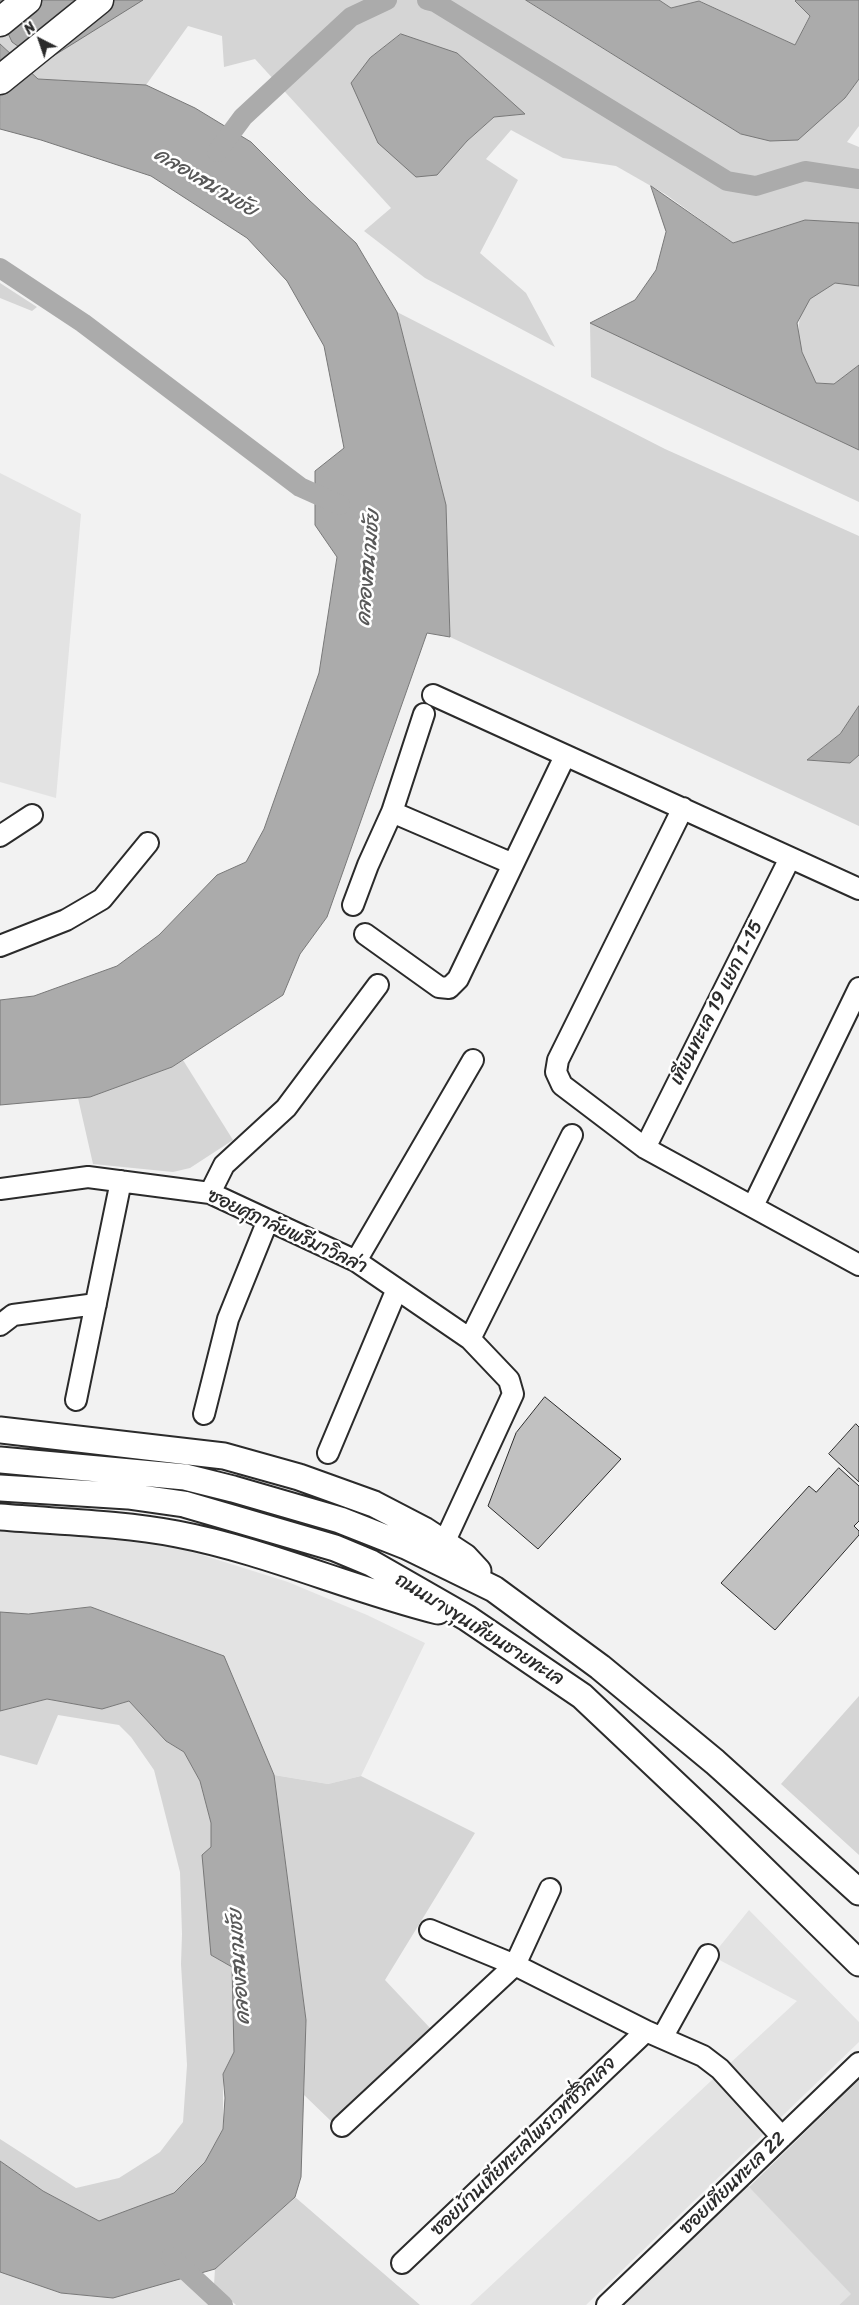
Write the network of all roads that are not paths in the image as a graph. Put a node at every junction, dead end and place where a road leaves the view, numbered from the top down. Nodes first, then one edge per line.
1 (27, 0) edge
2 (99, 0) edge
3 (0, 22) edge
4 (0, 80) edge
5 (434, 695) dead end
6 (424, 714) dead end
7 (565, 756) junction
8 (683, 808) junction
9 (392, 812) junction
10 (32, 815) dead end
11 (0, 836) edge
12 (148, 843) dead end
13 (790, 858) junction
14 (513, 864) junction
15 (859, 889) edge
16 (353, 905) dead end
17 (365, 934) dead end
18 (0, 946) edge
19 (378, 985) dead end
20 (859, 988) edge
21 (473, 1060) dead end
22 (572, 1135) dead end
23 (644, 1148) junction
24 (121, 1181) junction
25 (0, 1189) edge
26 (210, 1193) junction
27 (754, 1206) junction
28 (268, 1220) junction
29 (356, 1261) junction
30 (859, 1265) edge
31 (397, 1289) junction
32 (96, 1304) junction
33 (0, 1325) edge
34 (470, 1340) junction
35 (76, 1400) dead end
36 (204, 1414) dead end
37 (0, 1430) edge
38 (328, 1453) dead end
39 (0, 1460) edge
40 (0, 1488) edge
41 (0, 1517) edge
42 (444, 1543) junction
43 (494, 1589) junction
44 (467, 1618) junction
45 (550, 1889) dead end
46 (859, 1892) edge
47 (430, 1930) dead end
48 (708, 1955) dead end
49 (859, 1964) edge
50 (515, 1965) junction
51 (654, 2035) junction
52 (859, 2063) edge
53 (342, 2126) dead end
54 (782, 2137) junction
55 (402, 2263) dead end
56 (607, 2305) edge

1 - 3 highway
2 - 4 highway
5 - 7 street
6 - 9 street
7 - 8 street
7 - 14 street
8 - 13 street
8 - 23 street
9 - 14 street
9 - 16 street
10 - 11 street
12 - 18 street
13 - 15 street
13 - 23 street, เทียนทะเล 19 แยก 1-15
14 - 17 street
19 - 26 street
20 - 27 street
21 - 29 street
22 - 34 street
23 - 27 street
24 - 25 street, ซอยศุภาลัยพรีมาวิลล่า
24 - 26 street, ซอยศุภาลัยพรีมาวิลล่า
24 - 32 street
26 - 28 street, ซอยศุภาลัยพรีมาวิลล่า
27 - 30 street
28 - 29 street, ซอยศุภาลัยพรีมาวิลล่า
28 - 36 street
29 - 31 street, ซอยศุภาลัยพรีมาวิลล่า
31 - 34 street, ซอยศุภาลัยพรีมาวิลล่า
31 - 38 street
32 - 33 street
32 - 35 street
34 - 42 street, ซอยศุภาลัยพรีมาวิลล่า
37 - 42 main road
39 - 43 main road, ถนนบางขุนเทียนชายทะเล
40 - 44 main road, ถนนบางขุนเทียนชายทะเล
41 - 44 main road
42 - 43 main road
43 - 46 main road, ถนนบางขุนเทียนชายทะเล
44 - 49 main road, ถนนบางขุนเทียนชายทะเล
45 - 50 street
47 - 50 street
48 - 51 street, ซอยบ้านเทียทะเลไพรเวทซี่วิลเลจ
50 - 51 street
50 - 53 street
51 - 54 street
51 - 55 street, ซอยบ้านเทียทะเลไพรเวทซี่วิลเลจ
52 - 54 street, ซอยเทียนทะเล 22
54 - 56 street, ซอยเทียนทะเล 22

